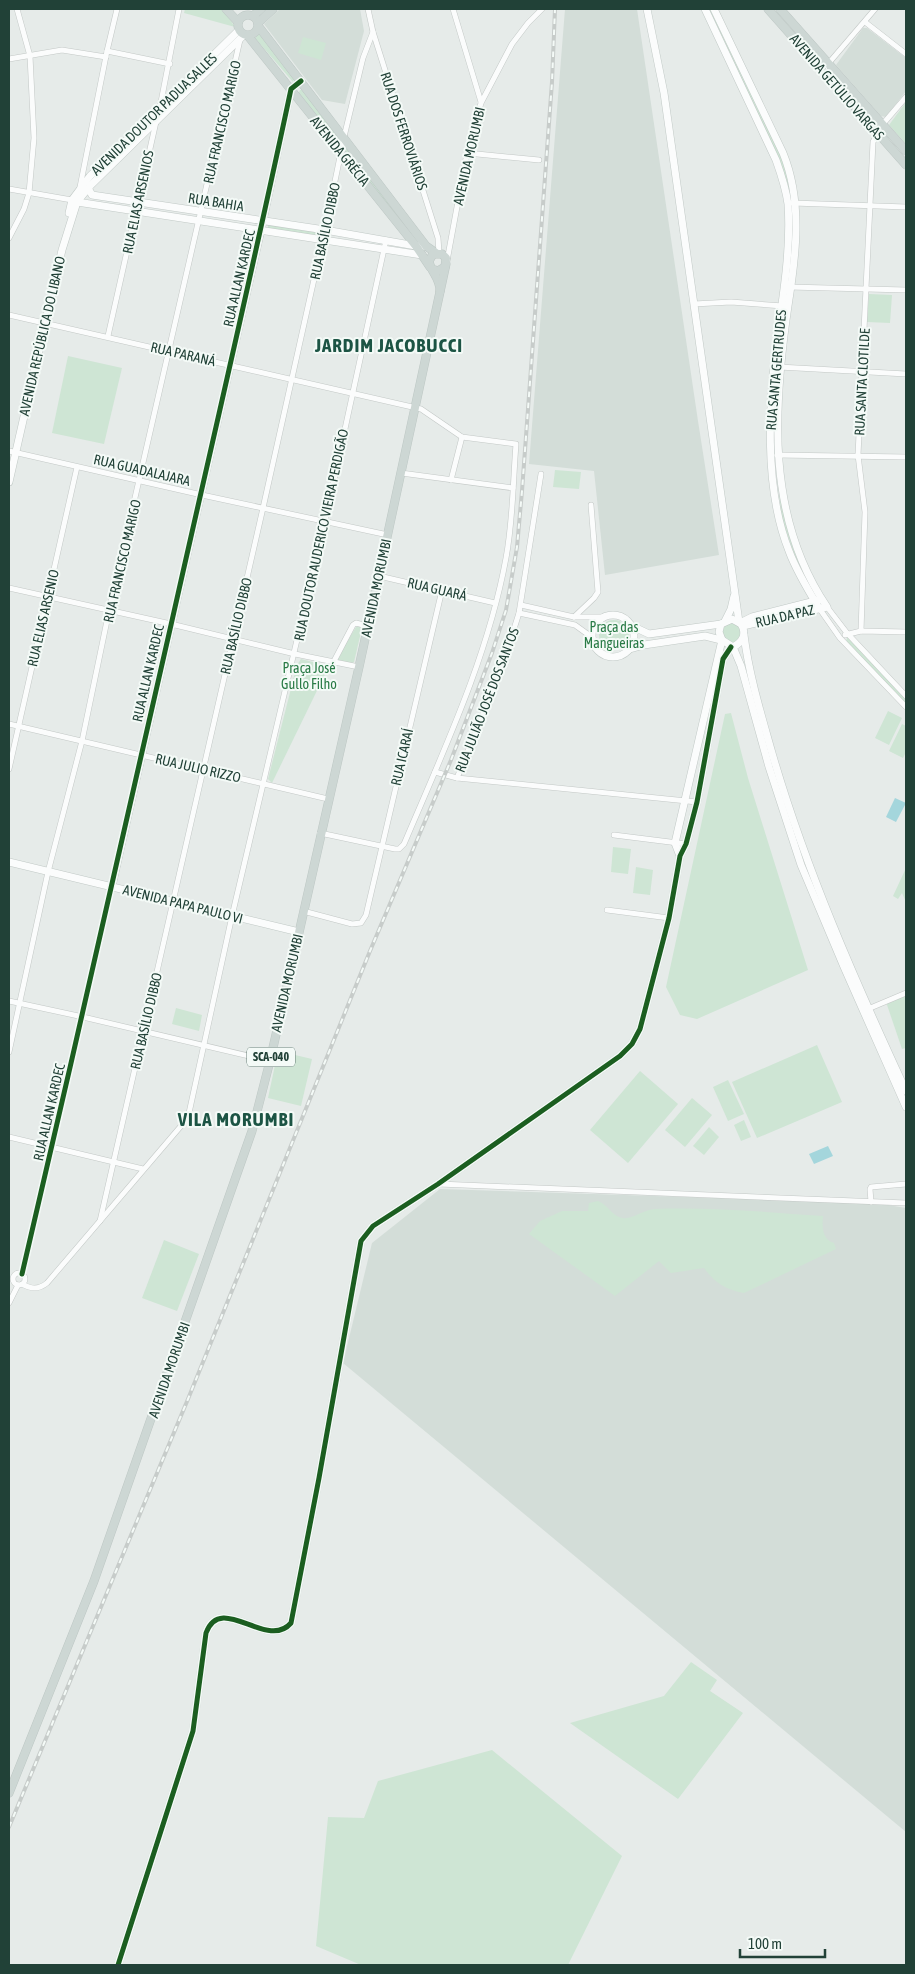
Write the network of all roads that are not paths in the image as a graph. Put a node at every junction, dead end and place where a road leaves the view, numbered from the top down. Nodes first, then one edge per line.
1 (17, 9) edge
2 (117, 9) edge
3 (179, 9) edge
4 (226, 9) edge
5 (261, 9) edge
6 (273, 9) edge
7 (369, 9) edge
8 (453, 9) edge
9 (542, 9) edge
10 (647, 9) edge
11 (705, 9) edge
12 (714, 9) edge
13 (768, 9) edge
14 (780, 9) edge
15 (875, 9) edge
16 (253, 18) edge
17 (865, 22) junction
18 (373, 32) junction
19 (242, 33) junction
20 (106, 54) junction
21 (906, 54) edge
22 (30, 56) junction
23 (9, 59) edge
24 (170, 64) junction
25 (830, 64) junction
26 (822, 71) junction
27 (300, 81) junction
28 (291, 89) junction
29 (906, 96) edge
30 (481, 103) junction
31 (160, 106) junction
32 (156, 123) junction
33 (882, 125) junction
34 (877, 132) junction
35 (344, 137) junction
36 (906, 151) edge
37 (342, 152) junction
38 (467, 154) junction
39 (539, 160) dead end
40 (906, 166) edge
41 (80, 188) junction
42 (88, 188) junction
43 (9, 189) edge
44 (29, 193) junction
45 (92, 195) junction
46 (74, 201) junction
47 (138, 201) junction
48 (788, 203) junction
49 (796, 203) junction
50 (90, 204) junction
51 (869, 206) junction
52 (906, 207) edge
53 (136, 212) junction
54 (201, 212) junction
55 (263, 220) junction
56 (199, 222) junction
57 (261, 230) junction
58 (325, 230) junction
59 (9, 238) edge
60 (323, 240) junction
61 (386, 240) junction
62 (416, 246) junction
63 (426, 246) junction
64 (384, 250) junction
65 (438, 253) junction
66 (422, 255) junction
67 (447, 263) junction
68 (431, 268) junction
69 (788, 287) junction
70 (866, 288) junction
71 (906, 290) edge
72 (440, 293) junction
73 (694, 304) junction
74 (785, 306) junction
75 (9, 315) edge
76 (45, 322) junction
77 (108, 336) junction
78 (169, 351) junction
79 (231, 365) junction
80 (778, 366) junction
81 (862, 370) junction
82 (906, 374) edge
83 (292, 379) junction
84 (352, 393) junction
85 (415, 409) junction
86 (462, 437) junction
87 (12, 452) edge
88 (775, 455) junction
89 (858, 455) junction
90 (906, 457) edge
91 (77, 467) junction
92 (400, 473) junction
93 (542, 474) dead end
94 (451, 480) junction
95 (140, 481) junction
96 (9, 482) edge
97 (513, 488) junction
98 (202, 495) junction
99 (591, 505) dead end
100 (264, 508) junction
101 (325, 521) junction
102 (388, 535) junction
103 (379, 576) junction
104 (9, 588) edge
105 (734, 588) junction
106 (442, 590) junction
107 (48, 597) junction
108 (495, 603) junction
109 (821, 604) junction
110 (521, 605) junction
111 (110, 611) junction
112 (519, 613) junction
113 (574, 617) junction
114 (604, 617) junction
115 (630, 623) junction
116 (723, 623) junction
117 (171, 624) junction
118 (741, 624) junction
119 (368, 626) junction
120 (861, 631) junction
121 (906, 632) edge
122 (847, 633) junction
123 (744, 635) junction
124 (592, 638) junction
125 (840, 638) junction
126 (233, 639) junction
127 (722, 640) junction
128 (732, 647) junction
129 (630, 649) junction
130 (295, 654) junction
131 (333, 663) junction
132 (360, 667) junction
133 (906, 696) edge
134 (906, 706) edge
135 (9, 724) edge
136 (18, 727) junction
137 (82, 741) junction
138 (142, 755) junction
139 (203, 768) junction
140 (9, 769) edge
141 (435, 772) junction
142 (457, 778) junction
143 (263, 783) junction
144 (328, 798) junction
145 (684, 801) junction
146 (697, 802) junction
147 (320, 833) junction
148 (614, 835) dead end
149 (675, 843) junction
150 (686, 844) junction
151 (381, 846) junction
152 (680, 856) junction
153 (9, 862) edge
154 (48, 872) junction
155 (112, 886) junction
156 (172, 902) junction
157 (607, 910) dead end
158 (303, 911) junction
159 (232, 916) junction
160 (670, 918) junction
161 (299, 932) junction
162 (906, 993) edge
163 (9, 1001) edge
164 (20, 1004) junction
165 (868, 1009) junction
166 (83, 1017) junction
167 (144, 1032) junction
168 (203, 1045) junction
169 (9, 1052) edge
170 (270, 1061) junction
171 (906, 1091) edge
172 (906, 1107) edge
173 (9, 1137) edge
174 (52, 1148) junction
175 (113, 1163) junction
176 (143, 1169) junction
177 (438, 1184) junction
178 (906, 1184) edge
179 (871, 1202) junction
180 (906, 1203) edge
181 (100, 1221) junction
182 (22, 1274) junction
183 (11, 1277) edge
184 (20, 1284) junction
185 (9, 1303) edge
186 (9, 1793) edge
187 (118, 1965) edge

1 - 22 street
2 - 20 street
3 - 24 street, RUA ELIAS ARSENIOS
4 - 19 main road, AVENIDA GRÉCIA
5 - 16 main road
6 - 16 main road
7 - 18 street, RUA DOS FERROVIÁRIOS
8 - 30 street
9 - 30 street, AVENIDA MORUMBI
10 - 73 street
11 - 48 street, RUA SANTA GERTRUDES
12 - 49 street, RUA SANTA GERTRUDES
13 - 26 main road, AVENIDA GETÚLIO VARGAS
14 - 25 main road, AVENIDA GETÚLIO VARGAS
15 - 17 street
16 - 19 main road
16 - 19 main road
16 - 27 main road, AVENIDA GRÉCIA
17 - 21 street
17 - 25 street
18 - 35 street, RUA BASÍLIO DIBBO
18 - 65 street, RUA DOS FERROVIÁRIOS
19 - 28 main road, AVENIDA GRÉCIA
19 - 31 street, AVENIDA DOUTOR PADUA SALLES
19 - 32 street, AVENIDA DOUTOR PADUA SALLES
19 - 54 street, RUA FRANCISCO MARIGO
20 - 22 street
20 - 24 street
20 - 41 street
22 - 23 street
22 - 44 street
24 - 31 street, RUA ELIAS ARSENIOS
25 - 26 street
25 - 33 main road, AVENIDA GETÚLIO VARGAS
26 - 34 main road, AVENIDA GETÚLIO VARGAS
27 - 28 street
27 - 35 main road, AVENIDA GRÉCIA
28 - 37 main road, AVENIDA GRÉCIA
28 - 55 street, RUA ALLAN KARDEC
29 - 33 street
30 - 38 street, AVENIDA MORUMBI
31 - 32 street, RUA ELIAS ARSENIOS
31 - 41 street, AVENIDA DOUTOR PADUA SALLES
32 - 42 street, AVENIDA DOUTOR PADUA SALLES
32 - 47 street, RUA ELIAS ARSENIOS
33 - 34 street
33 - 36 main road, AVENIDA GETÚLIO VARGAS
34 - 40 main road, AVENIDA GETÚLIO VARGAS
34 - 51 street, RUA SANTA CLOTILDE
35 - 37 street, RUA BASÍLIO DIBBO
35 - 63 main road, AVENIDA GRÉCIA
37 - 58 street, RUA BASÍLIO DIBBO
37 - 62 main road, AVENIDA GRÉCIA
38 - 39 street
38 - 67 street, AVENIDA MORUMBI
41 - 46 street, AVENIDA DOUTOR PADUA SALLES
42 - 45 street
42 - 46 street, AVENIDA DOUTOR PADUA SALLES
43 - 44 street, RUA BAHIA
44 - 46 street, RUA BAHIA
44 - 59 street
45 - 47 street, RUA BAHIA
45 - 50 street
46 - 50 street, RUA BAHIA
46 - 76 street, AVENIDA REPÚBLICA DO LIBANO
47 - 53 street, RUA ELIAS ARSENIOS
47 - 54 street, RUA BAHIA
48 - 49 street
48 - 69 street, RUA SANTA GERTRUDES
49 - 51 street
49 - 69 street, RUA SANTA GERTRUDES
50 - 53 street, RUA BAHIA
51 - 52 street
51 - 70 street, RUA SANTA CLOTILDE
53 - 56 street, RUA BAHIA
53 - 77 street, RUA ELIAS ARSENIOS
54 - 55 street, RUA BAHIA
54 - 56 street, RUA FRANCISCO MARIGO
55 - 57 street, RUA ALLAN KARDEC
55 - 58 street, RUA BAHIA
56 - 57 street, RUA BAHIA
56 - 78 street, RUA FRANCISCO MARIGO
57 - 60 street, RUA BAHIA
57 - 79 street, RUA ALLAN KARDEC
58 - 60 street, RUA BASÍLIO DIBBO
58 - 61 street, RUA BAHIA
60 - 64 street, RUA BAHIA
60 - 83 street, RUA BASÍLIO DIBBO
61 - 62 street, RUA BAHIA
61 - 64 street, RUA DOUTOR AUDERICO VIEIRA PERDIGÃO
62 - 63 street, RUA BAHIA
62 - 66 main road, AVENIDA GRÉCIA
63 - 65 main road, AVENIDA GRÉCIA
64 - 66 street, RUA BAHIA
64 - 84 street, RUA DOUTOR AUDERICO VIEIRA PERDIGÃO
65 - 67 main road
65 - 68 main road
66 - 68 main road, AVENIDA GRÉCIA
67 - 68 main road
67 - 72 main road, AVENIDA MORUMBI / SCA-040
68 - 72 main road
69 - 70 street
69 - 74 street, RUA SANTA GERTRUDES
70 - 71 street
70 - 81 street, RUA SANTA CLOTILDE
72 - 85 main road, AVENIDA MORUMBI / SCA-040
73 - 74 street
73 - 105 street
74 - 80 street, RUA SANTA GERTRUDES
75 - 76 street, RUA PARANÁ
76 - 77 street, RUA PARANÁ
76 - 87 street, AVENIDA REPÚBLICA DO LIBANO
77 - 78 street, RUA PARANÁ
78 - 79 street, RUA PARANÁ
78 - 95 street, RUA FRANCISCO MARIGO
79 - 83 street, RUA PARANÁ
79 - 98 street, RUA ALLAN KARDEC
80 - 81 street
80 - 88 street, RUA SANTA GERTRUDES
81 - 82 street
81 - 89 street, RUA SANTA CLOTILDE
83 - 84 street, RUA PARANÁ
83 - 100 street, RUA BASÍLIO DIBBO
84 - 85 street, RUA PARANÁ
84 - 101 street, RUA DOUTOR AUDERICO VIEIRA PERDIGÃO
85 - 86 street, RUA PARANÁ
85 - 92 main road, AVENIDA MORUMBI / SCA-040
86 - 94 street
86 - 97 street
87 - 91 street, RUA GUADALAJARA
87 - 96 street, AVENIDA REPÚBLICA DO LIBANO
88 - 89 street
88 - 109 street, RUA SANTA GERTRUDES
89 - 90 street
89 - 120 street, RUA SANTA CLOTILDE
91 - 95 street, RUA GUADALAJARA
91 - 107 street, RUA ELIAS ARSENIO
92 - 94 street
92 - 102 main road, AVENIDA MORUMBI / SCA-040
93 - 110 street, RUA JULIÃO JOSÉ DOS SANTOS
94 - 97 street
95 - 98 street, RUA GUADALAJARA
95 - 111 street, RUA FRANCISCO MARIGO
97 - 108 street
98 - 100 street, RUA GUADALAJARA
98 - 117 street, RUA ALLAN KARDEC
99 - 113 street
100 - 101 street, RUA GUADALAJARA
100 - 126 street, RUA BASÍLIO DIBBO
101 - 102 street, RUA GUADALAJARA
101 - 130 street, RUA DOUTOR AUDERICO VIEIRA PERDIGÃO
102 - 103 main road, AVENIDA MORUMBI / SCA-040
103 - 106 street, RUA GUARÁ
103 - 119 main road, AVENIDA MORUMBI / SCA-040
104 - 107 street
105 - 116 street
105 - 118 street
106 - 108 street, RUA GUARÁ
106 - 151 street, RUA ICARAÍ
107 - 111 street
107 - 136 street, RUA ELIAS ARSENIO
108 - 141 street
109 - 118 street, RUA DA PAZ
109 - 122 street, RUA SANTA GERTRUDES
109 - 125 street, RUA SANTA GERTRUDES
110 - 112 street, RUA JULIÃO JOSÉ DOS SANTOS
110 - 113 street
111 - 117 street
111 - 137 street, RUA FRANCISCO MARIGO
112 - 124 street
112 - 142 street, RUA JULIÃO JOSÉ DOS SANTOS
113 - 114 street
114 - 115 street
114 - 124 street
115 - 116 street
115 - 129 street
116 - 118 street
116 - 127 street
117 - 126 street
117 - 138 street, RUA ALLAN KARDEC
118 - 123 street
119 - 131 street
119 - 132 main road, AVENIDA MORUMBI / SCA-040
120 - 121 street
120 - 122 street
122 - 125 street
122 - 133 street, RUA SANTA GERTRUDES
123 - 128 street
123 - 165 street
124 - 129 street
125 - 134 street, RUA SANTA GERTRUDES
126 - 130 street
126 - 139 street, RUA BASÍLIO DIBBO
127 - 128 street
127 - 129 street
127 - 145 street
128 - 146 street
128 - 172 street
130 - 131 street
130 - 143 street, RUA DOUTOR AUDERICO VIEIRA PERDIGÃO
131 - 132 street
132 - 144 main road, AVENIDA MORUMBI / SCA-040
135 - 136 street, RUA JULIO RIZZO
136 - 137 street, RUA JULIO RIZZO
136 - 140 street, RUA ELIAS ARSENIO
137 - 138 street, RUA JULIO RIZZO
137 - 154 street, RUA FRANCISCO MARIGO
138 - 139 street, RUA JULIO RIZZO
138 - 155 street, RUA ALLAN KARDEC
139 - 143 street, RUA JULIO RIZZO
139 - 156 street, RUA BASÍLIO DIBBO
141 - 142 street
141 - 151 street
142 - 145 street, RUA JULIÃO JOSÉ DOS SANTOS
143 - 144 street, RUA JULIO RIZZO
143 - 159 street, RUA DOUTOR AUDERICO VIEIRA PERDIGÃO
144 - 147 main road, AVENIDA MORUMBI / SCA-040
145 - 146 street, RUA JULIÃO JOSÉ DOS SANTOS
145 - 149 street
146 - 150 street
147 - 151 street
147 - 158 main road, AVENIDA MORUMBI / SCA-040
148 - 149 street
149 - 150 street
149 - 152 street
150 - 152 street
151 - 158 street, RUA ICARAÍ
152 - 160 street
153 - 154 street, AVENIDA PAPA PAULO VI
154 - 155 street, AVENIDA PAPA PAULO VI
154 - 164 street, RUA FRANCISCO MARIGO
155 - 156 street, AVENIDA PAPA PAULO VI
155 - 166 street, RUA ALLAN KARDEC
156 - 159 street, AVENIDA PAPA PAULO VI
156 - 167 street, RUA BASÍLIO DIBBO
157 - 160 street
158 - 161 main road, AVENIDA MORUMBI / SCA-040
159 - 161 street, AVENIDA PAPA PAULO VI
159 - 168 street, RUA DOUTOR AUDERICO VIEIRA PERDIGÃO
160 - 177 street
161 - 170 main road, AVENIDA MORUMBI / SCA-040
162 - 165 street
163 - 164 street
164 - 166 street
164 - 169 street, RUA FRANCISCO MARIGO
165 - 171 street
166 - 167 street
166 - 174 street, RUA ALLAN KARDEC
167 - 168 street
167 - 175 street, RUA BASÍLIO DIBBO
168 - 170 street
168 - 176 street, RUA DOUTOR AUDERICO VIEIRA PERDIGÃO
170 - 186 main road, AVENIDA MORUMBI / SCA-040
173 - 174 street
174 - 175 street
174 - 182 street, RUA ALLAN KARDEC
175 - 176 street
175 - 181 street, RUA BASÍLIO DIBBO
176 - 181 street, RUA DOUTOR AUDERICO VIEIRA PERDIGÃO
177 - 179 street
177 - 187 street
178 - 179 street
179 - 180 street
181 - 184 street, RUA DOUTOR AUDERICO VIEIRA PERDIGÃO
182 - 183 street
182 - 184 street, RUA ALLAN KARDEC
183 - 184 street
184 - 185 street

